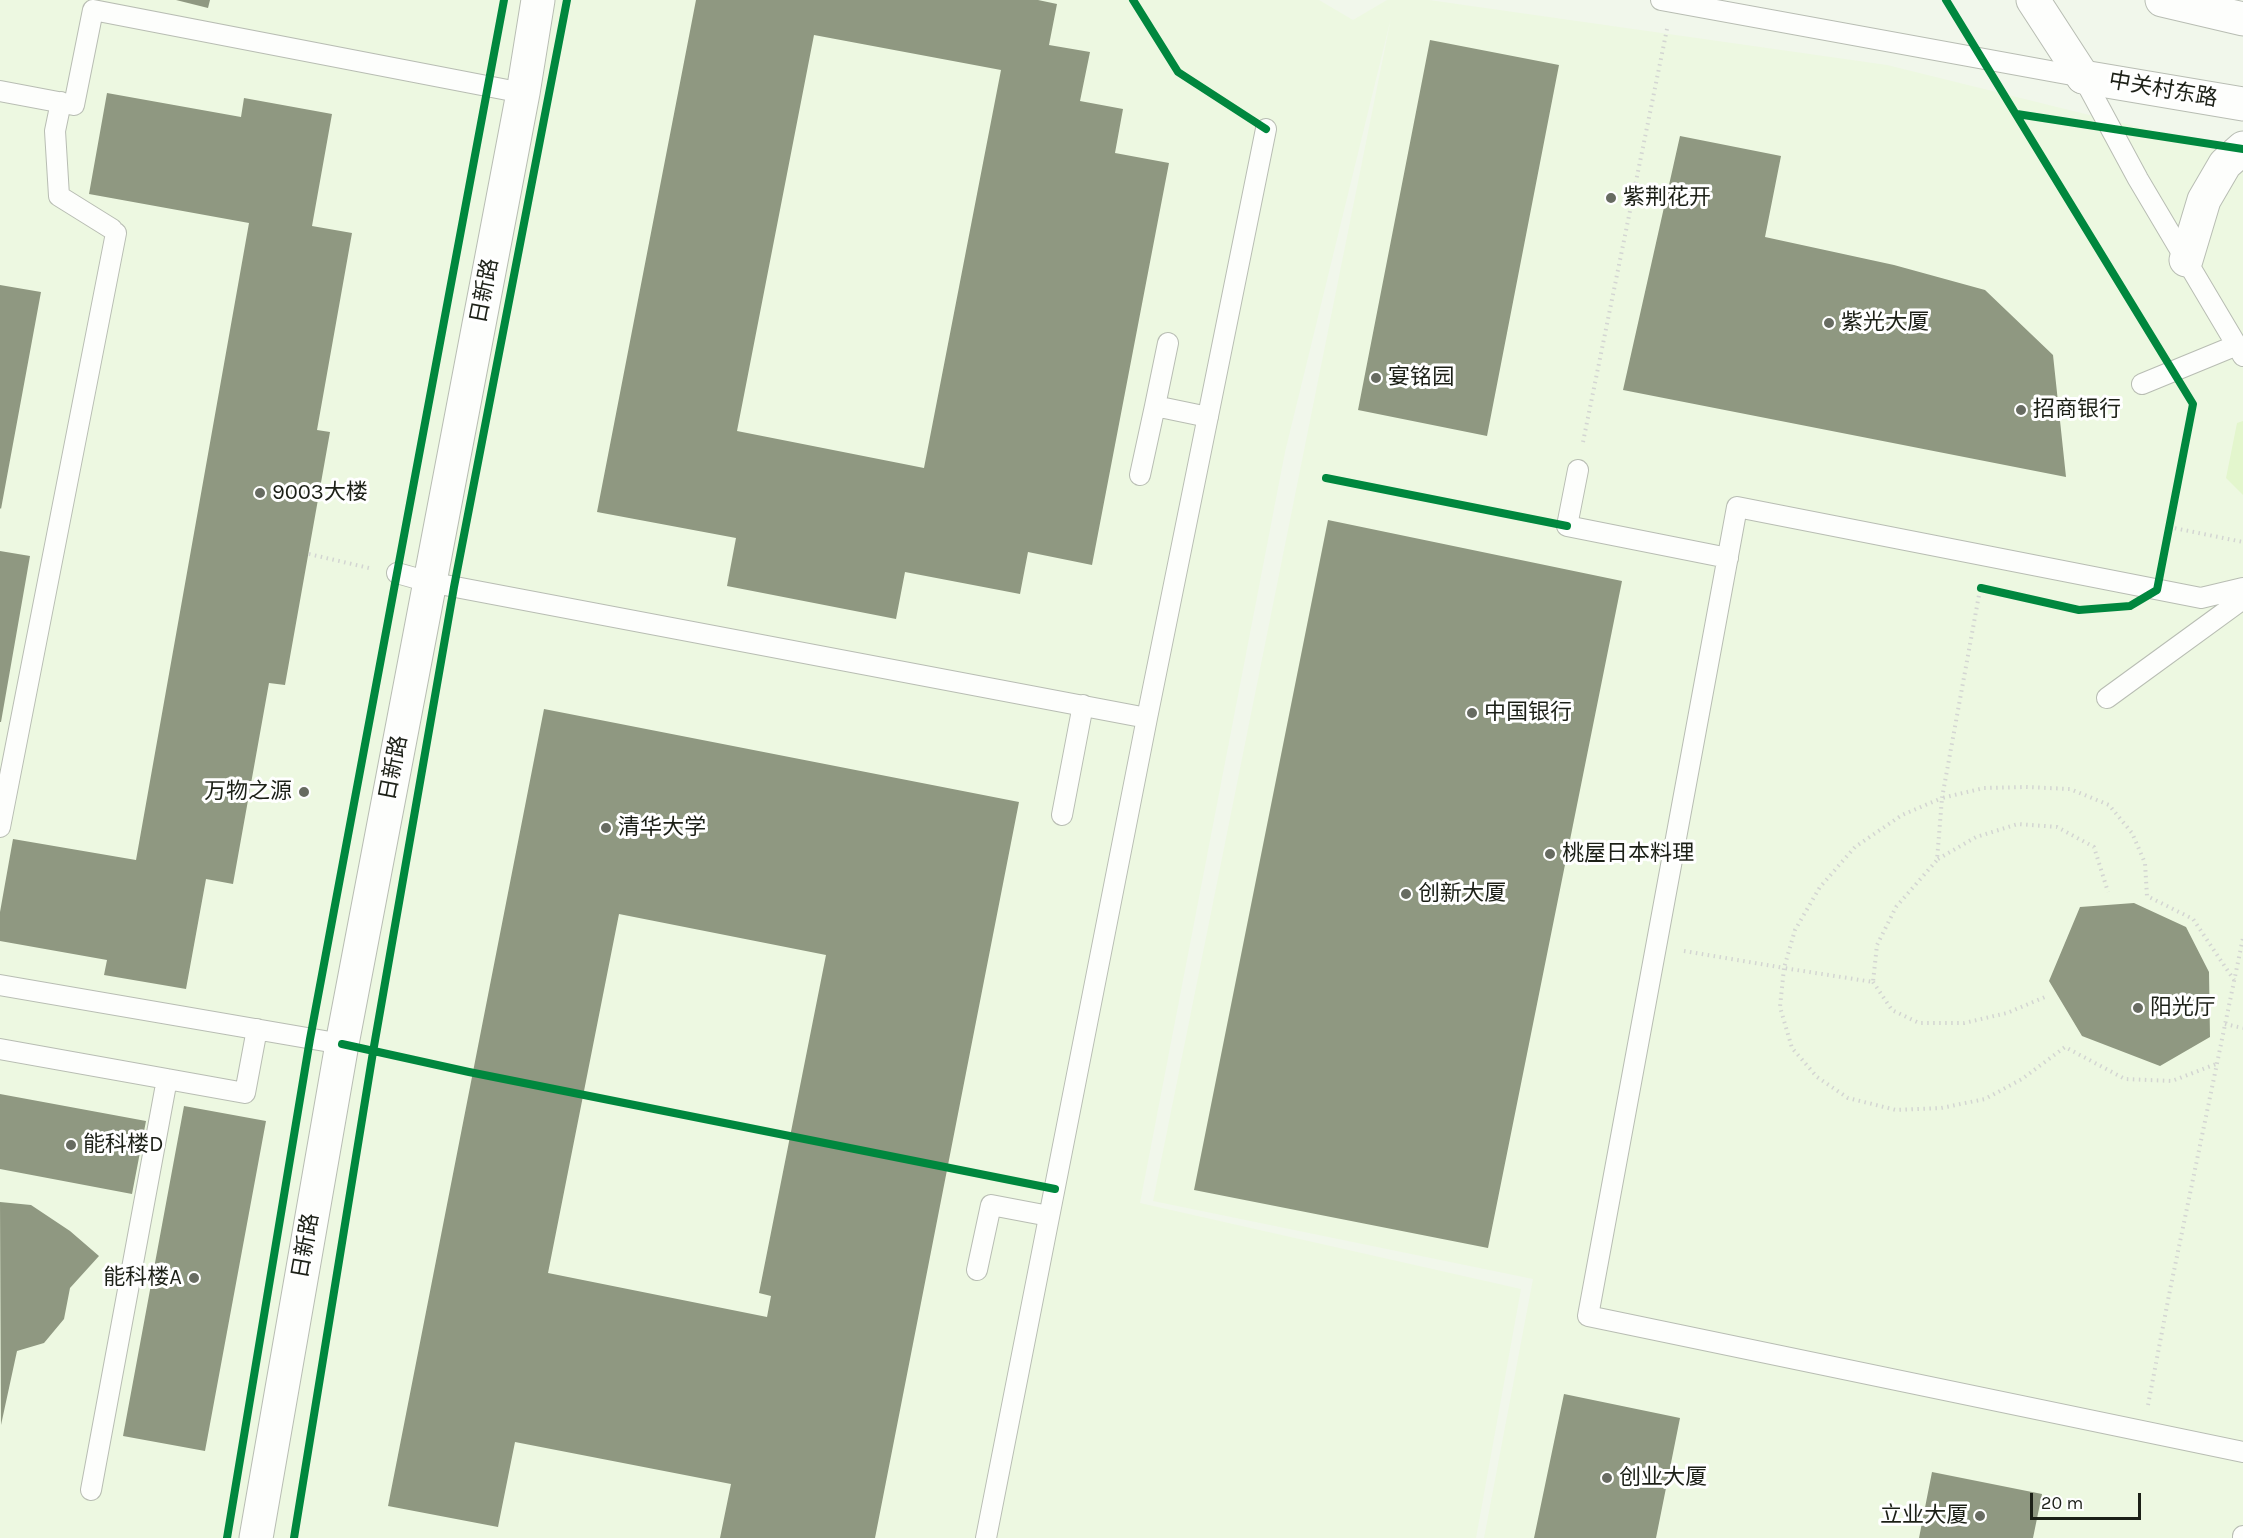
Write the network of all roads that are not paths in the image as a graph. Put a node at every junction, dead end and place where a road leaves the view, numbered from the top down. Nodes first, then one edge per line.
1 (538, 0) edge
2 (2033, 0) edge
3 (2162, 0) edge
4 (1668, 1) edge
5 (2243, 19) edge
6 (2083, 77) junction
7 (523, 93) junction
8 (1, 96) edge
9 (61, 102) junction
10 (2243, 104) edge
11 (1266, 129) dead end
12 (2243, 148) edge
13 (2186, 260) junction
14 (1168, 343) dead end
15 (2240, 350) edge
16 (2142, 384) dead end
17 (1155, 406) junction
18 (1208, 417) junction
19 (1578, 470) road end
20 (1140, 475) dead end
21 (1728, 558) junction
22 (397, 573) road end
23 (429, 582) junction
24 (2243, 588) edge
25 (2243, 599) edge
26 (2107, 698) dead end
27 (1083, 705) junction
28 (1147, 717) junction
29 (1062, 815) dead end
30 (0, 827) edge
31 (0, 985) edge
32 (257, 1029) junction
33 (342, 1044) junction
34 (0, 1049) edge
35 (166, 1079) junction
36 (1049, 1216) junction
37 (977, 1270) dead end
38 (2243, 1452) edge
39 (91, 1490) dead end
40 (256, 1538) edge
41 (986, 1538) edge

1 - 7 street, 日新路
2 - 6 street
3 - 5 street
4 - 6 lane
6 - 10 street, 中关村东路
6 - 13 lane
7 - 9 lane
7 - 23 street, 日新路
8 - 9 lane
9 - 30 lane
11 - 18 lane
12 - 13 street
13 - 15 lane
14 - 17 lane
15 - 16 lane
17 - 18 lane
17 - 20 lane
18 - 28 lane
19 - 21 lane
21 - 24 lane
21 - 38 lane
22 - 23 lane
23 - 27 lane
23 - 33 street, 日新路
25 - 26 lane
27 - 28 lane
27 - 29 lane
28 - 36 lane
31 - 32 lane
32 - 33 lane
32 - 35 lane
33 - 40 street, 日新路
34 - 35 lane
35 - 39 lane
36 - 37 lane
36 - 41 lane

